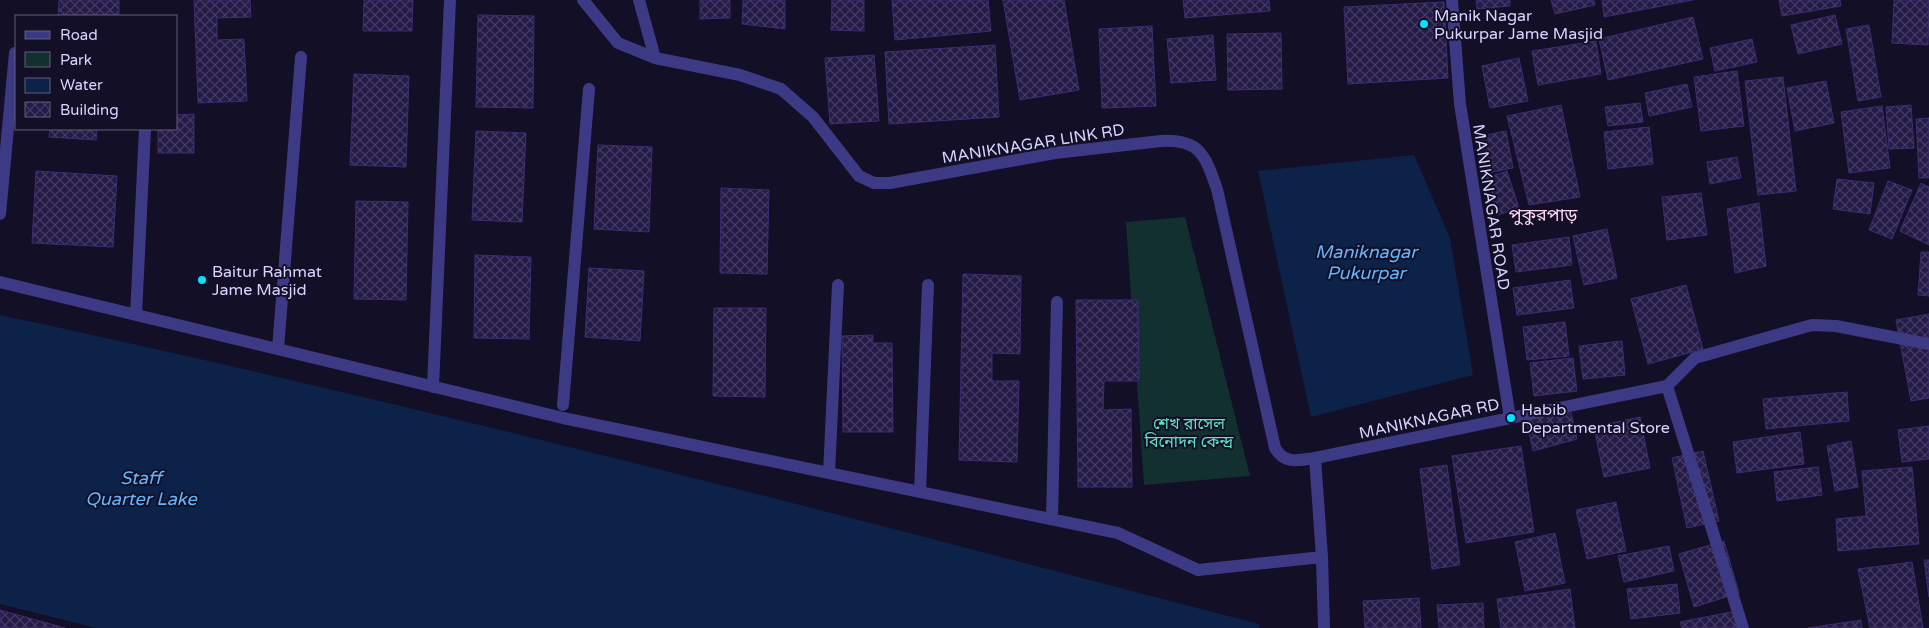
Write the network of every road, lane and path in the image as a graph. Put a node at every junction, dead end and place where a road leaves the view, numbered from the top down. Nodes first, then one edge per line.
1 (450, 0) edge
2 (583, 0) edge
3 (639, 0) edge
4 (1452, 0) edge
5 (15, 53) edge
6 (301, 57) dead end
7 (655, 58) junction
8 (589, 89) dead end
9 (145, 130) edge
10 (0, 214) edge
11 (0, 282) edge
12 (838, 285) dead end
13 (928, 285) dead end
14 (1058, 302) dead end
15 (136, 315) junction
16 (1929, 344) edge
17 (278, 349) junction
18 (1668, 386) junction
19 (434, 387) junction
20 (564, 406) dead end
21 (1510, 418) junction
22 (1315, 458) junction
23 (829, 473) junction
24 (920, 492) junction
25 (1052, 519) junction
26 (1322, 557) junction
27 (1324, 628) edge
28 (1743, 628) edge

1 - 19 street
2 - 7 street, MANIKNAGAR LINK RD
3 - 7 street
4 - 21 street, MANIKNAGAR ROAD
5 - 10 street
6 - 17 street
7 - 22 street, MANIKNAGAR LINK RD
8 - 20 street
9 - 15 street
11 - 15 street
12 - 23 street
13 - 24 street
14 - 25 street
15 - 17 street
16 - 18 street
17 - 19 street
18 - 21 street, MANIKNAGAR RD
18 - 28 street
19 - 23 street
21 - 22 street, MANIKNAGAR RD
22 - 26 street
23 - 24 street
24 - 25 street
25 - 26 street
26 - 27 street

